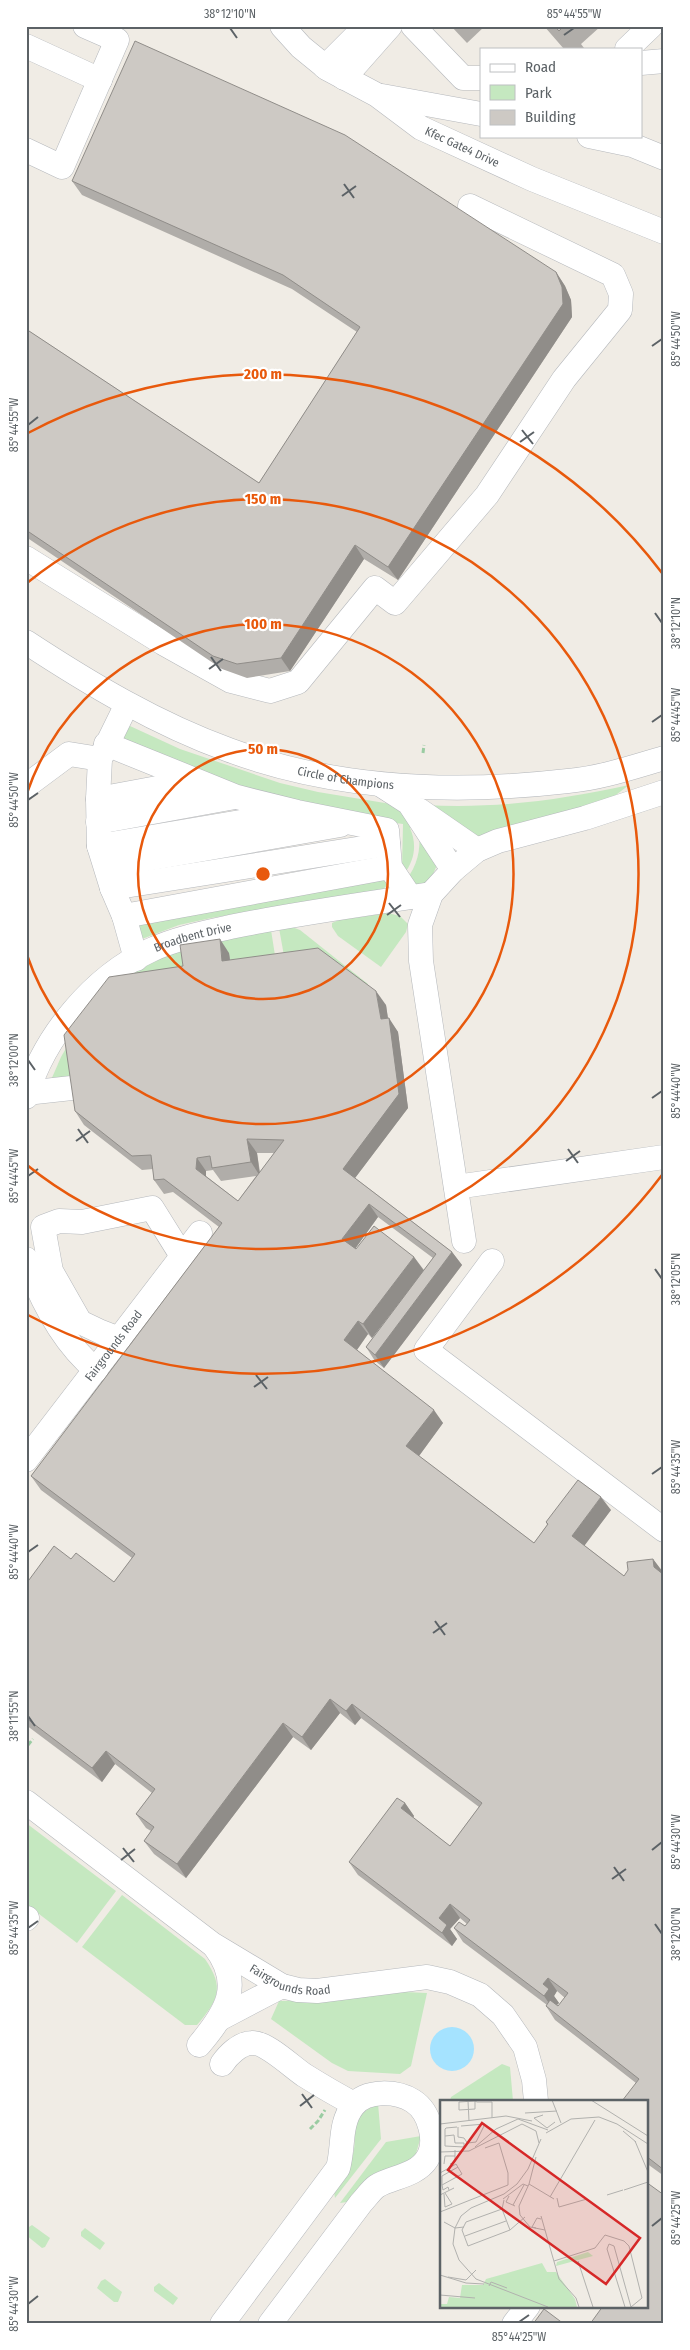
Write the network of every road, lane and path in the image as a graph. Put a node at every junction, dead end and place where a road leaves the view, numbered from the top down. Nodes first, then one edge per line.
1 (85, 26) edge
2 (282, 26) edge
3 (366, 26) edge
4 (390, 26) edge
5 (413, 26) edge
6 (651, 26) edge
7 (26, 46) edge
8 (629, 48) edge
9 (664, 61) edge
10 (642, 63) edge
11 (335, 73) junction
12 (480, 78) edge
13 (100, 80) junction
14 (377, 95) junction
15 (480, 114) edge
16 (599, 138) edge
17 (26, 150) edge
18 (664, 158) edge
19 (470, 206) dead end
20 (664, 232) edge
21 (26, 558) edge
22 (26, 642) edge
23 (127, 704) junction
24 (424, 745) dead end
25 (103, 751) junction
26 (423, 753) dead end
27 (664, 758) edge
28 (664, 768) edge
29 (195, 781) junction
30 (380, 784) junction
31 (26, 786) edge
32 (664, 792) edge
33 (237, 797) junction
34 (409, 803) junction
35 (622, 806) junction
36 (98, 811) junction
37 (297, 812) junction
38 (354, 822) junction
39 (477, 850) junction
40 (389, 856) junction
41 (106, 867) junction
42 (453, 870) junction
43 (420, 896) junction
44 (124, 916) junction
45 (136, 959) junction
46 (90, 1086) edge
47 (27, 1095) edge
48 (664, 1156) edge
49 (456, 1187) junction
50 (200, 1233) dead end
51 (464, 1241) dead end
52 (182, 1256) junction
53 (26, 1259) edge
54 (492, 1261) dead end
55 (32, 1291) edge
56 (120, 1339) junction
57 (96, 1370) junction
58 (26, 1460) edge
59 (664, 1530) edge
60 (33, 1739) edge
61 (28, 1746) dead end
62 (26, 1802) edge
63 (212, 1944) junction
64 (282, 1986) junction
65 (221, 2018) junction
66 (199, 2045) dead end
67 (222, 2064) dead end
68 (536, 2100) edge
69 (329, 2103) dead end
70 (354, 2104) junction
71 (310, 2129) dead end
72 (434, 2166) edge
73 (526, 2308) edge
74 (222, 2324) edge
75 (270, 2324) edge
76 (514, 2324) edge

1 - 13 street
2 - 11 street, Kfec Gate4 Drive
3 - 11 street
4 - 11 street
5 - 12 street
6 - 8 street
7 - 13 street
9 - 10 street
11 - 14 street, Kfec Gate4 Drive
13 - 17 street
14 - 15 street
14 - 20 street, Kfec Gate4 Drive
16 - 18 street
19 - 21 street
22 - 23 street, Circle of Champions
23 - 25 street
23 - 30 street, Circle of Champions
24 - 26 path
25 - 29 street
25 - 31 street
25 - 36 street
27 - 30 street, Circle of Champions
28 - 35 street
29 - 33 street
29 - 36 street
30 - 34 street
32 - 35 street
33 - 36 street
33 - 37 street
34 - 39 street
34 - 42 street
35 - 39 street
36 - 41 street
37 - 38 street
37 - 41 street
38 - 40 street
38 - 41 street
39 - 42 street
40 - 41 street
40 - 43 street
40 - 44 street
41 - 44 street
42 - 43 street
43 - 45 street, Broadbent Drive
43 - 49 street
44 - 45 street
45 - 47 street, Broadbent Drive
46 - 47 street
48 - 49 street
49 - 51 street
50 - 52 street, Fairgrounds Road
52 - 56 street, Fairgrounds Road
52 - 56 street
53 - 55 street
54 - 59 street
55 - 57 street
56 - 57 street, Fairgrounds Road
57 - 58 street, Fairgrounds Road
60 - 61 path
62 - 63 street, Fairgrounds Road
63 - 64 street, Fairgrounds Road
63 - 65 street
64 - 65 street
64 - 68 street, Fairgrounds Road
65 - 66 street
67 - 70 street
69 - 71 path
70 - 72 street
70 - 74 street
72 - 75 street
73 - 76 street

